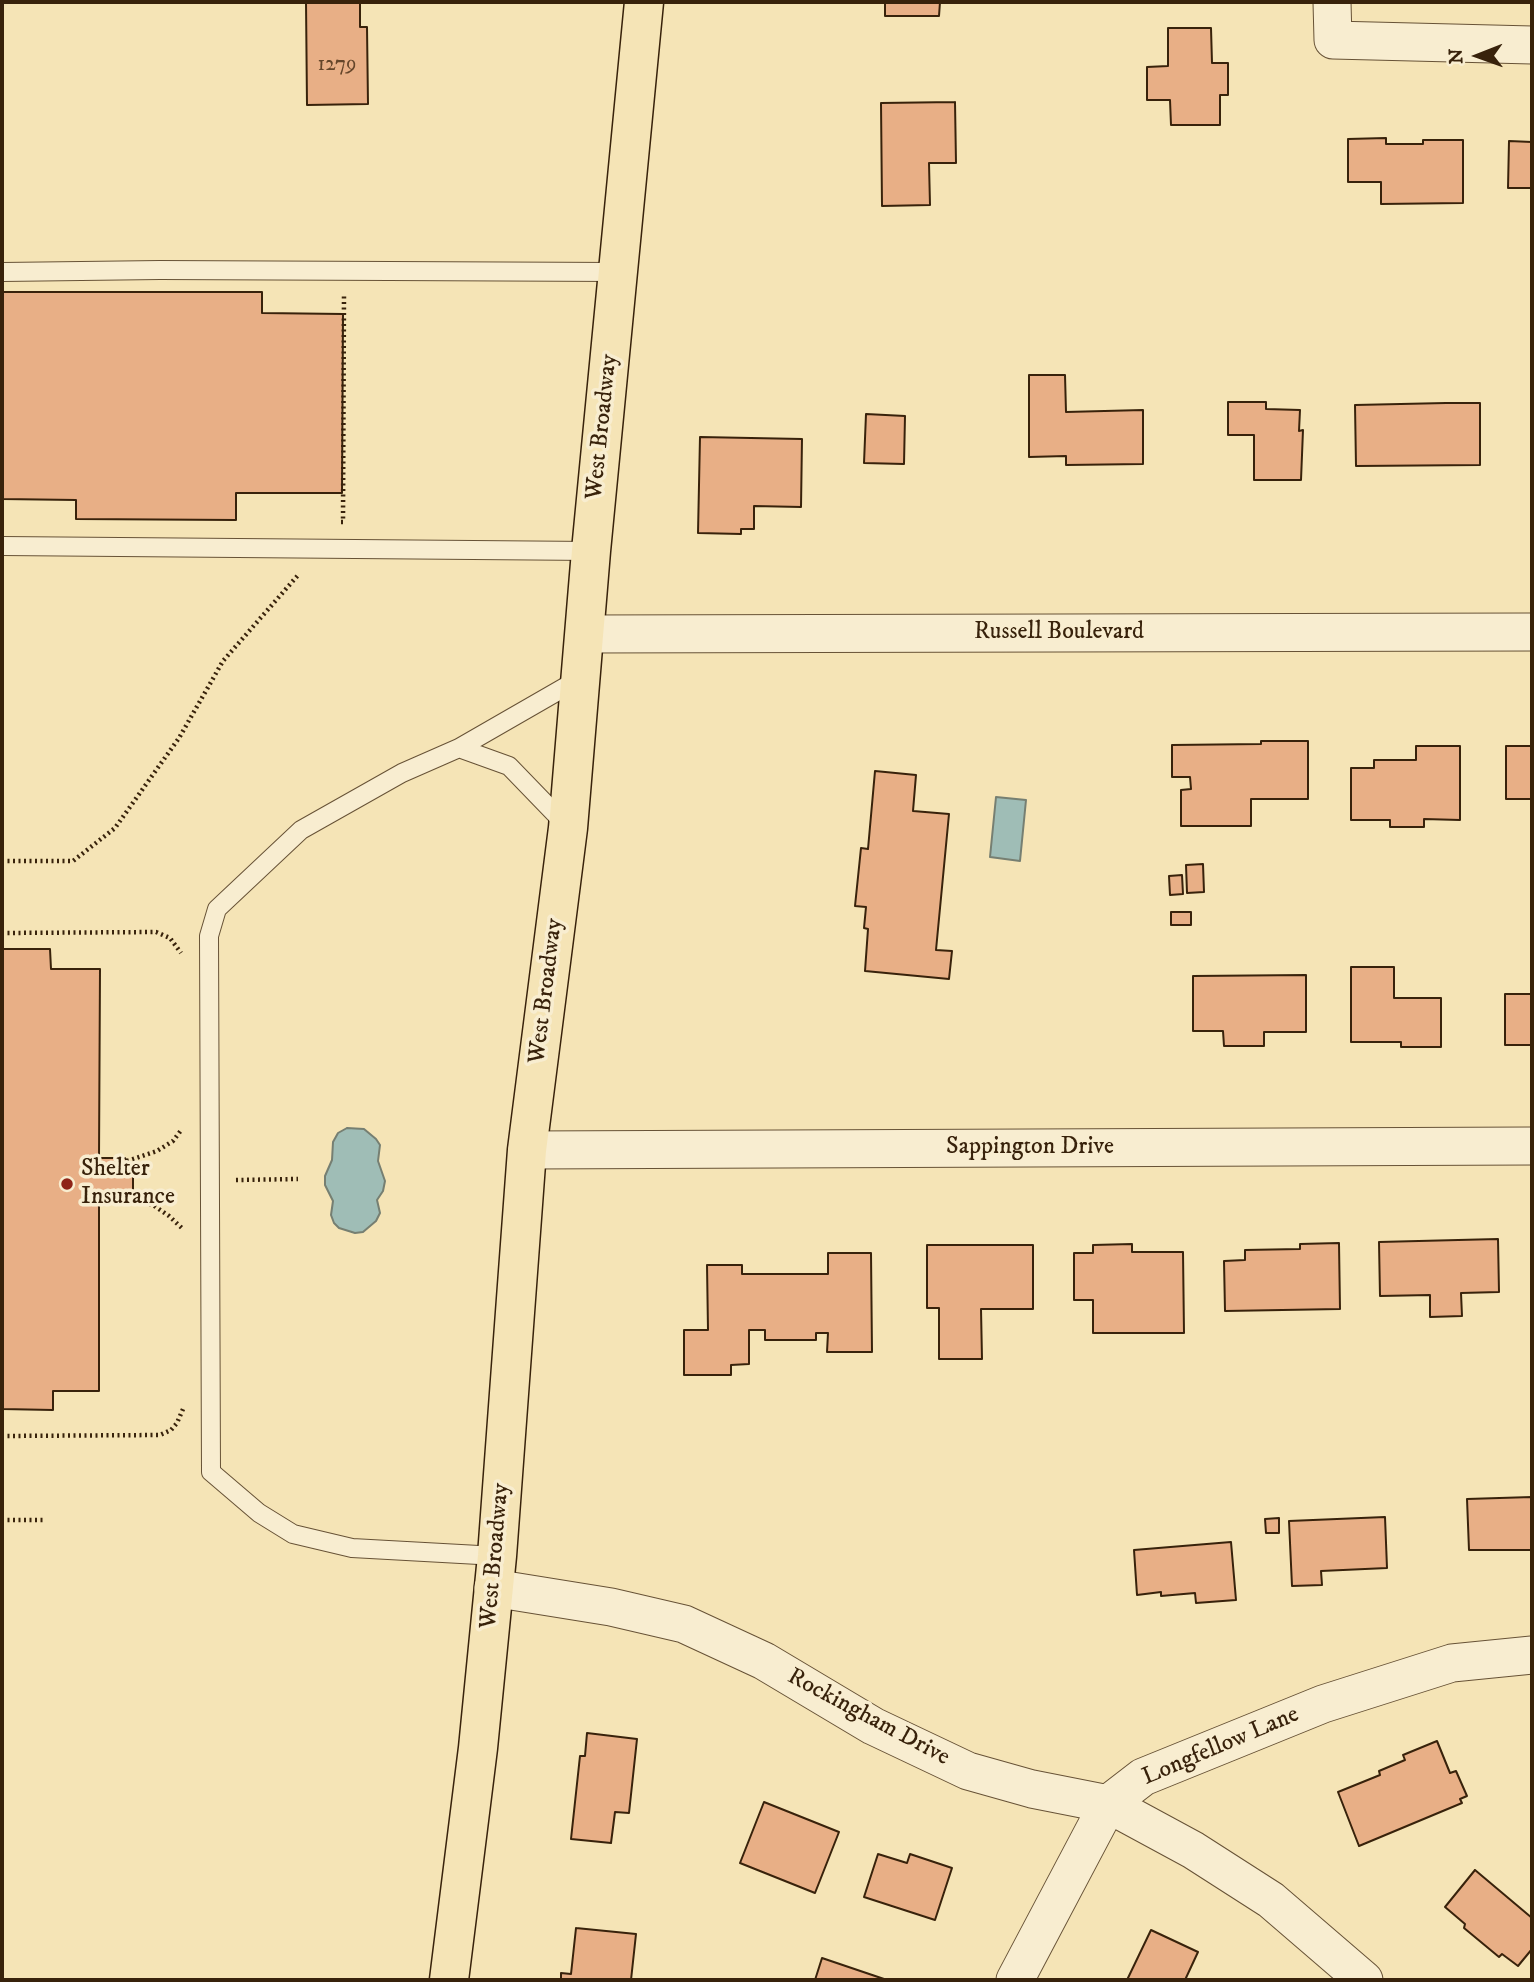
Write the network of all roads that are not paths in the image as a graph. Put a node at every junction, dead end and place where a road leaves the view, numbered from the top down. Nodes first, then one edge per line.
1 (644, 2) edge
2 (1332, 2) edge
3 (1532, 45) edge
4 (2, 272) edge
5 (618, 272) junction
6 (2, 546) edge
7 (591, 551) junction
8 (1532, 632) edge
9 (585, 634) junction
10 (580, 678) junction
11 (460, 748) junction
12 (568, 828) junction
13 (1532, 1146) edge
14 (527, 1150) junction
15 (495, 1572) junction
16 (1532, 1655) edge
17 (1108, 1804) junction
18 (449, 1980) edge
19 (1015, 1980) edge
20 (1364, 1980) edge

1 - 5 main road, West Broadway
2 - 3 street
4 - 5 lane
5 - 7 main road, West Broadway
6 - 7 lane
7 - 9 main road, West Broadway
8 - 9 street, Russell Boulevard
9 - 10 main road, West Broadway
10 - 11 lane
10 - 12 main road, West Broadway
11 - 12 lane
11 - 15 lane
12 - 14 main road, West Broadway
13 - 14 street, Sappington Drive
14 - 15 main road, West Broadway
15 - 17 street, Rockingham Drive
15 - 18 main road, West Broadway
16 - 17 street, Longfellow Lane
17 - 19 street, Longfellow Lane
17 - 20 street, Rockingham Drive

